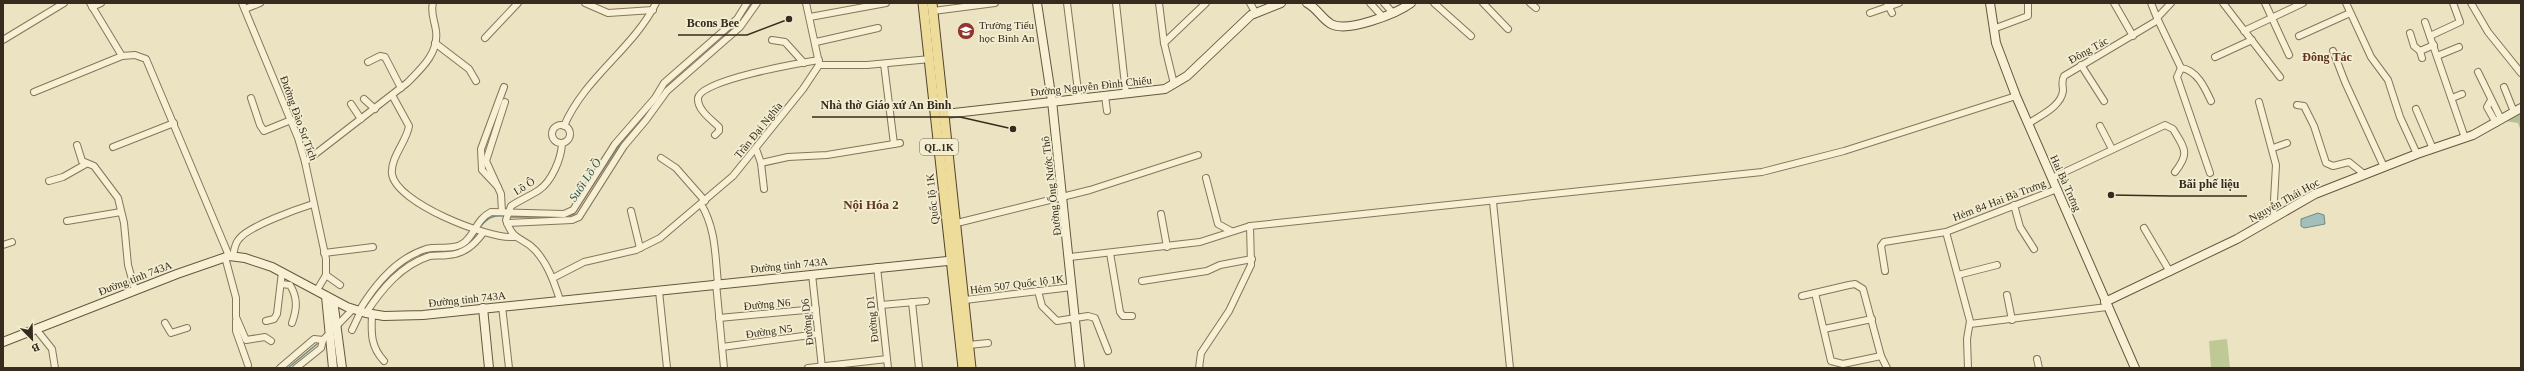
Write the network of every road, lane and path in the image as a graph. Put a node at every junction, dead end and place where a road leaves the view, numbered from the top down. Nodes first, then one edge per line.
1 (64, 3) edge
2 (102, 3) edge
3 (260, 3) edge
4 (432, 3) edge
5 (518, 3) edge
6 (585, 3) edge
7 (656, 3) edge
8 (747, 3) edge
9 (757, 3) edge
10 (806, 3) edge
11 (886, 3) edge
12 (923, 3) edge
13 (995, 3) edge
14 (1037, 3) edge
15 (1067, 3) edge
16 (1116, 3) edge
17 (1159, 3) edge
18 (1206, 3) edge
19 (1250, 3) edge
20 (1281, 3) edge
21 (1307, 3) edge
22 (1370, 3) edge
23 (1384, 3) edge
24 (1411, 3) edge
25 (1434, 3) edge
26 (1483, 3) edge
27 (1530, 3) edge
28 (1899, 3) edge
29 (1990, 3) edge
30 (2028, 3) edge
31 (2114, 3) edge
32 (2151, 3) edge
33 (2171, 3) edge
34 (2223, 3) edge
35 (2265, 3) edge
36 (2303, 3) edge
37 (2346, 3) edge
38 (2452, 3) edge
39 (2471, 3) edge
40 (91, 5) edge
41 (1888, 5) edge
42 (243, 6) edge
43 (848, 6) edge
44 (1318, 6) edge
45 (933, 7) edge
46 (1536, 8) dead end
47 (653, 10) junction
48 (1255, 12) junction
49 (1392, 13) junction
50 (1870, 13) dead end
51 (1892, 13) dead end
52 (2350, 13) junction
53 (1382, 16) junction
54 (810, 17) junction
55 (2272, 18) junction
56 (2158, 19) junction
57 (2424, 22) dead end
58 (878, 28) dead end
59 (1508, 29) dead end
60 (1993, 29) junction
61 (2244, 31) junction
62 (2410, 33) dead end
63 (1471, 36) dead end
64 (2133, 36) junction
65 (2299, 36) dead end
66 (2430, 36) junction
67 (485, 38) dead end
68 (3, 40) edge
69 (772, 40) dead end
70 (2252, 40) junction
71 (816, 42) junction
72 (1164, 43) junction
73 (435, 44) junction
74 (2434, 45) junction
75 (2459, 47) dead end
76 (2333, 51) dead end
77 (2420, 51) junction
78 (2290, 55) dead end
79 (122, 56) junction
80 (2437, 56) junction
81 (2215, 57) dead end
82 (2422, 58) dead end
83 (930, 59) junction
84 (695, 60) junction
85 (368, 62) dead end
86 (804, 63) junction
87 (819, 63) junction
88 (884, 64) junction
89 (2081, 65) junction
90 (2181, 68) junction
91 (2478, 72) dead end
92 (2521, 73) edge
93 (2280, 77) dead end
94 (476, 81) dead end
95 (1174, 84) junction
96 (504, 87) dead end
97 (2504, 87) dead end
98 (401, 88) junction
99 (34, 92) dead end
100 (1126, 94) junction
101 (2462, 94) dead end
102 (392, 95) junction
103 (1105, 96) junction
104 (2016, 96) junction
105 (251, 98) dead end
106 (2452, 98) junction
107 (364, 99) dead end
108 (1079, 99) junction
109 (1052, 101) junction
110 (2104, 101) dead end
111 (2211, 101) dead end
112 (505, 102) dead end
113 (2259, 102) dead end
114 (350, 104) dead end
115 (2297, 106) dead end
116 (375, 109) junction
117 (2416, 109) dead end
118 (2517, 110) edge
119 (1107, 111) dead end
120 (940, 114) junction
121 (291, 120) junction
122 (361, 120) junction
123 (2498, 121) junction
124 (174, 123) junction
125 (2028, 124) junction
126 (564, 126) junction
127 (2100, 126) dead end
128 (715, 135) dead end
129 (2465, 138) junction
130 (2287, 143) dead end
131 (562, 144) junction
132 (77, 145) dead end
133 (112, 147) dead end
134 (2273, 148) junction
135 (756, 149) junction
136 (2112, 149) junction
137 (2433, 149) junction
138 (2417, 154) junction
139 (1198, 155) dead end
140 (661, 158) dead end
141 (305, 162) junction
142 (761, 163) junction
143 (86, 164) junction
144 (2384, 167) junction
145 (2175, 172) dead end
146 (2210, 173) dead end
147 (2364, 174) junction
148 (1206, 178) dead end
149 (2052, 178) junction
150 (49, 181) dead end
151 (498, 187) junction
152 (764, 189) dead end
153 (2057, 189) junction
154 (1062, 196) junction
155 (703, 202) junction
156 (1493, 202) junction
157 (313, 204) junction
158 (2014, 205) junction
159 (631, 211) dead end
160 (121, 212) junction
161 (1161, 214) dead end
162 (506, 217) junction
163 (2273, 218) junction
164 (67, 220) dead end
165 (957, 223) junction
166 (1250, 226) junction
167 (2144, 228) dead end
168 (478, 231) junction
169 (1231, 232) junction
170 (1946, 232) junction
171 (514, 236) junction
172 (12, 242) dead end
173 (3, 246) edge
174 (373, 247) dead end
175 (1167, 247) junction
176 (640, 248) junction
177 (2034, 249) dead end
178 (447, 252) junction
179 (324, 253) junction
180 (1110, 254) junction
181 (229, 257) junction
182 (1070, 257) junction
183 (1252, 259) junction
184 (955, 260) junction
185 (1998, 265) dead end
186 (877, 268) junction
187 (282, 272) junction
188 (1885, 272) dead end
189 (2170, 272) junction
190 (812, 274) junction
191 (326, 275) junction
192 (1958, 275) junction
193 (553, 278) junction
194 (1142, 281) dead end
195 (717, 283) junction
196 (281, 284) junction
197 (340, 284) dead end
198 (1072, 287) junction
199 (135, 290) junction
200 (317, 290) junction
201 (659, 291) junction
202 (1038, 291) junction
203 (1815, 293) junction
204 (2007, 294) dead end
205 (326, 296) junction
206 (1802, 296) dead end
207 (333, 300) junction
208 (560, 300) junction
209 (965, 300) junction
210 (926, 301) dead end
211 (912, 302) junction
212 (2106, 305) junction
213 (502, 306) junction
214 (881, 306) junction
215 (483, 308) junction
216 (816, 309) junction
217 (362, 312) junction
218 (1132, 316) dead end
219 (719, 318) junction
220 (1075, 319) junction
221 (1872, 319) junction
222 (237, 320) junction
223 (2012, 320) junction
224 (266, 321) dead end
225 (165, 323) dead end
226 (292, 323) dead end
227 (1970, 324) junction
228 (36, 328) junction
229 (187, 328) dead end
230 (336, 329) junction
231 (1824, 329) junction
232 (352, 330) dead end
233 (818, 334) junction
234 (326, 337) junction
235 (246, 340) junction
236 (271, 341) dead end
237 (3, 342) edge
238 (988, 343) dead end
239 (241, 345) junction
240 (969, 345) junction
241 (722, 347) junction
242 (1108, 351) dead end
243 (1881, 356) junction
244 (887, 359) junction
245 (2037, 359) dead end
246 (384, 361) dead end
247 (248, 365) dead end
248 (858, 365) edge
249 (822, 367) edge
250 (55, 368) edge
251 (280, 368) edge
252 (296, 368) edge
253 (333, 368) edge
254 (342, 368) edge
255 (489, 368) edge
256 (509, 368) edge
257 (667, 368) edge
258 (724, 368) edge
259 (808, 368) edge
260 (888, 368) edge
261 (919, 368) edge
262 (963, 368) edge
263 (971, 368) edge
264 (1080, 368) edge
265 (1199, 368) edge
266 (1510, 368) edge
267 (1887, 368) edge
268 (1968, 368) edge
269 (2039, 368) edge
270 (2135, 368) edge

1 - 68 street
2 - 40 street
3 - 42 street
4 - 73 street
5 - 67 street
6 - 47 street
7 - 47 street
8 - 84 street
9 - 84 street
10 - 54 street
11 - 43 street
12 - 83 main road, Quốc lộ 1K / QL.1K
13 - 45 street
14 - 109 street, Đường Ống Nước Thô
15 - 108 street
16 - 100 street
17 - 72 street
18 - 72 street
19 - 48 street
20 - 48 street, Đường Nguyễn Đình Chiểu
21 - 44 street
22 - 53 street
23 - 49 street
24 - 49 street
25 - 63 street
26 - 59 street
27 - 46 street
28 - 41 street
29 - 60 street, Hai Bà Trưng
30 - 60 street
31 - 64 street
32 - 56 street
33 - 56 street, Đông Tác
34 - 61 street
35 - 55 street
36 - 55 street
37 - 52 street
38 - 66 street
39 - 92 street
40 - 79 street
41 - 50 street
41 - 51 street
42 - 121 street, Đường Đào Sư Tích
43 - 54 street
44 - 53 street
45 - 120 main road, Quốc lộ 1K / QL.1K
47 - 126 street
48 - 95 street, Đường Nguyễn Đình Chiểu
49 - 53 street
52 - 65 street
52 - 138 street
54 - 71 street
55 - 61 street
55 - 78 street
56 - 64 street, Đông Tác
56 - 90 street
57 - 66 street
58 - 71 street
60 - 104 street, Hai Bà Trưng
61 - 70 street
62 - 77 street
64 - 89 street, Đông Tác
66 - 74 street
69 - 86 street
70 - 81 street
70 - 93 street
71 - 87 street
72 - 95 street
73 - 94 street
73 - 98 street
74 - 77 street
74 - 80 street
75 - 80 street
76 - 144 street
77 - 82 street
79 - 99 street
79 - 124 street
80 - 106 street
83 - 88 street
83 - 120 main road, Quốc lộ 1K / QL.1K
84 - 162 street
84 - 162 street
85 - 98 street
86 - 87 street
86 - 128 street
87 - 88 street
87 - 135 street, Trần Đại Nghĩa
88 - 142 street
89 - 110 street
89 - 125 street, Đông Tác
90 - 111 street
90 - 146 street
91 - 123 street
95 - 100 street, Đường Nguyễn Đình Chiểu
96 - 151 street
97 - 118 street
98 - 102 street
100 - 103 street, Đường Nguyễn Đình Chiểu
101 - 106 street
102 - 116 street
102 - 168 street
103 - 108 street, Đường Nguyễn Đình Chiểu
103 - 119 street
104 - 125 street, Hai Bà Trưng
104 - 156 street
105 - 121 street
106 - 129 street
107 - 116 street
108 - 109 street, Đường Nguyễn Đình Chiểu
109 - 120 street, Đường Nguyễn Đình Chiểu
109 - 154 street, Đường Ống Nước Thô
112 - 151 street
113 - 134 street
114 - 122 street
115 - 147 street
116 - 122 street
117 - 137 street
118 - 123 street, Nguyễn Thái Học
120 - 165 main road, Quốc lộ 1K / QL.1K
120 - 184 main road, Quốc lộ 1K / QL.1K
121 - 141 street, Đường Đào Sư Tích
122 - 141 street
123 - 129 street, Nguyễn Thái Học
124 - 133 street
124 - 181 street
125 - 149 street, Hai Bà Trưng
126 - 131 street, Lồ Ô
126 - 131 street
127 - 136 street
129 - 137 street, Nguyễn Thái Học
130 - 134 street
131 - 162 street, Lồ Ô
132 - 143 street
134 - 163 street
135 - 142 street
135 - 155 street, Trần Đại Nghĩa
136 - 145 street
136 - 149 street
137 - 138 street, Nguyễn Thái Học
138 - 144 street, Nguyễn Thái Học
139 - 154 street
140 - 155 street
141 - 157 street, Đường Đào Sư Tích
142 - 152 street
143 - 150 street
143 - 160 street
144 - 147 street, Nguyễn Thái Học
147 - 163 street, Nguyễn Thái Học
148 - 169 street
149 - 153 street, Hai Bà Trưng
151 - 162 street
153 - 158 street, Hẻm 84 Hai Bà Trưng
153 - 212 street, Hai Bà Trưng
154 - 165 street
154 - 182 street, Đường Ống Nước Thô
155 - 176 street, Trần Đại Nghĩa
155 - 195 street
156 - 166 street
156 - 266 street
157 - 179 street, Đường Đào Sư Tích
157 - 181 street
158 - 170 street, Hẻm 84 Hai Bà Trưng
158 - 177 street
159 - 176 street
160 - 164 street
160 - 199 street
161 - 175 street
162 - 168 street
162 - 171 street
163 - 189 street, Nguyễn Thái Học
165 - 184 main road, Quốc lộ 1K / QL.1K
166 - 169 street
166 - 183 street
167 - 189 street
168 - 171 street
168 - 178 street
168 - 178 street
169 - 175 street
170 - 188 street
170 - 192 street, Hẻm 84 Hai Bà Trưng
171 - 193 street
172 - 173 street
174 - 179 street
175 - 180 street
176 - 193 street, Trần Đại Nghĩa
178 - 217 street
179 - 191 street, Đường Đào Sư Tích
180 - 182 street
180 - 218 street
181 - 187 street, Đường tỉnh 743A
181 - 199 street, Đường tỉnh 743A
181 - 222 street
182 - 198 street, Đường Ống Nước Thô
183 - 194 street
183 - 265 street
184 - 186 street, Đường tỉnh 743A
184 - 209 main road, Quốc lộ 1K / QL.1K
184 - 262 main road, Quốc lộ 1K / QL.1K
185 - 192 street
186 - 190 street, Đường tỉnh 743A
186 - 214 street, Đường D1
187 - 196 street
187 - 200 street, Đường tỉnh 743A
189 - 212 street, Nguyễn Thái Học
190 - 195 street, Đường tỉnh 743A
190 - 216 street, Đường D6
191 - 197 street
191 - 200 street
192 - 227 street, Hẻm 84 Hai Bà Trưng
193 - 208 street
195 - 201 street, Đường tỉnh 743A
195 - 219 street
196 - 224 street
196 - 226 street
198 - 202 street, Hẻm 507 Quốc lộ 1K
198 - 220 street, Đường Ống Nước Thô
199 - 228 street, Đường tỉnh 743A
200 - 205 street, Đường tỉnh 743A
201 - 208 street, Đường tỉnh 743A
201 - 257 street
202 - 209 street, Hẻm 507 Quốc lộ 1K
202 - 220 street
203 - 206 street
203 - 221 street
203 - 231 street
204 - 223 street
205 - 207 street, Đường tỉnh 743A
205 - 234 street
207 - 217 street, Đường tỉnh 743A
207 - 230 street
208 - 213 street, Đường tỉnh 743A
209 - 240 main road, Quốc lộ 1K / QL.1K
210 - 211 street
211 - 214 street
211 - 261 street
212 - 223 street
212 - 270 street, Hai Bà Trưng
213 - 215 street, Đường tỉnh 743A
213 - 256 street
214 - 244 street, Đường D1
215 - 217 street, Đường tỉnh 743A
215 - 255 street
216 - 219 street, Đường N6
216 - 233 street, Đường D6
217 - 230 street
217 - 232 street
217 - 246 street
219 - 241 street
220 - 242 street
220 - 264 street, Đường Ống Nước Thô
221 - 231 street
221 - 243 street
222 - 235 street
222 - 239 street
223 - 227 street
225 - 229 street
227 - 268 street
228 - 237 street, Đường tỉnh 743A
228 - 250 street
230 - 234 street
230 - 254 street
231 - 243 street
233 - 241 street, Đường N5
233 - 249 street, Đường D6
234 - 251 street
234 - 252 street
234 - 253 street
235 - 236 street
235 - 239 street
238 - 240 street
239 - 247 street
240 - 263 main road, Quốc lộ 1K / QL.1K
241 - 258 street
243 - 267 street
244 - 248 street
244 - 260 street, Đường D1
245 - 269 street
248 - 249 street
249 - 259 street

